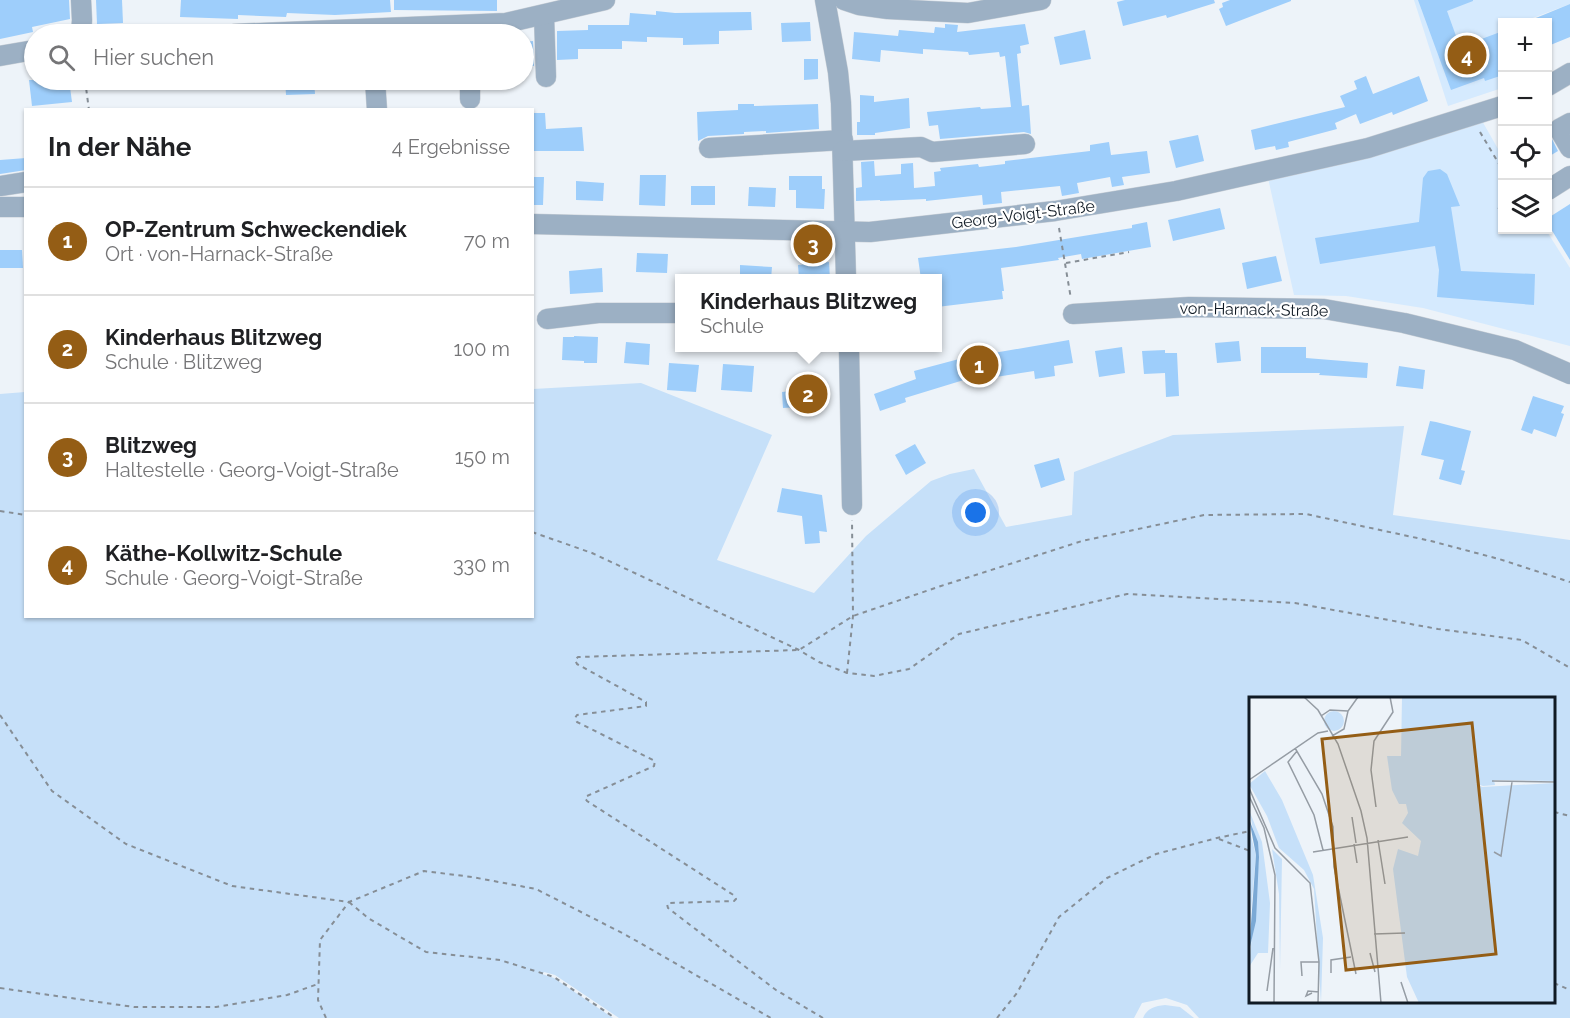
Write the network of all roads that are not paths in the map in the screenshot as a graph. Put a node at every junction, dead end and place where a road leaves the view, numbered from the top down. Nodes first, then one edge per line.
1 (81, 0) edge
2 (605, 0) edge
3 (825, 0) edge
4 (844, 0) edge
5 (1041, 0) edge
6 (544, 15) junction
7 (82, 24) edge
8 (501, 24) edge
9 (24, 52) edge
10 (0, 57) edge
11 (1570, 73) edge
12 (546, 77) dead end
13 (1552, 84) edge
14 (376, 90) edge
15 (377, 108) edge
16 (1498, 108) edge
17 (1570, 123) edge
18 (1025, 144) dead end
19 (843, 146) junction
20 (710, 147) dead end
21 (1570, 148) edge
22 (1570, 176) edge
23 (24, 182) edge
24 (0, 186) edge
25 (1552, 187) edge
26 (0, 207) edge
27 (24, 207) edge
28 (534, 224) edge
29 (845, 232) junction
30 (846, 274) edge
31 (675, 313) edge
32 (1073, 314) road end
33 (547, 320) dead end
34 (849, 352) edge
35 (1570, 374) edge
36 (852, 505) road end

1 - 7 street
2 - 6 street
3 - 19 street
4 - 5 street
6 - 8 street
6 - 12 street
9 - 10 street
11 - 13 street
14 - 15 street
16 - 29 street, Georg-Voigt-Straße
17 - 21 street
18 - 19 street
19 - 20 street
19 - 29 street
22 - 25 street
23 - 24 street
26 - 27 street
28 - 29 street, Georg-Voigt-Straße
29 - 30 street
31 - 33 street
32 - 35 street, von-Harnack-Straße
34 - 36 street

